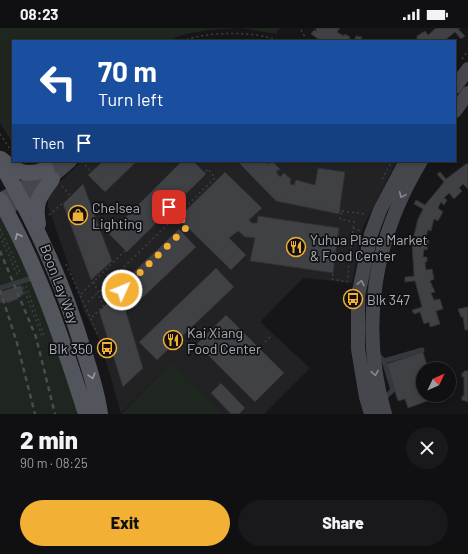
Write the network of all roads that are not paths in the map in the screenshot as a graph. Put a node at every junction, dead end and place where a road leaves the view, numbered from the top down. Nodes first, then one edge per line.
1 (468, 70) edge
2 (456, 86) edge
3 (468, 93) edge
4 (456, 110) edge
5 (0, 158) edge
6 (0, 162) edge
7 (69, 162) edge
8 (405, 162) edge
9 (420, 162) edge
10 (53, 173) edge
11 (20, 195) junction
12 (2, 205) edge
13 (40, 235) junction
14 (36, 276) junction
15 (0, 288) edge
16 (372, 349) junction
17 (422, 350) dead end
18 (384, 362) junction
19 (383, 408) edge
20 (86, 414) edge
21 (100, 414) edge
22 (371, 414) edge

1 - 2 street
3 - 4 street
5 - 10 main road
6 - 11 main road, Boon Lay Way
7 - 10 street
22 -> 8 street
9 -> 16 street
10 - 11 street
10 - 13 main road
11 - 12 street
11 - 13 main road, Boon Lay Way
14 -> 12 main road, Boon Lay Way
13 -> 21 main road, Boon Lay Way
14 - 15 lane
14 - 20 main road, Boon Lay Way
16 - 18 lane
16 -> 19 street
17 - 18 lane
18 - 19 lane

